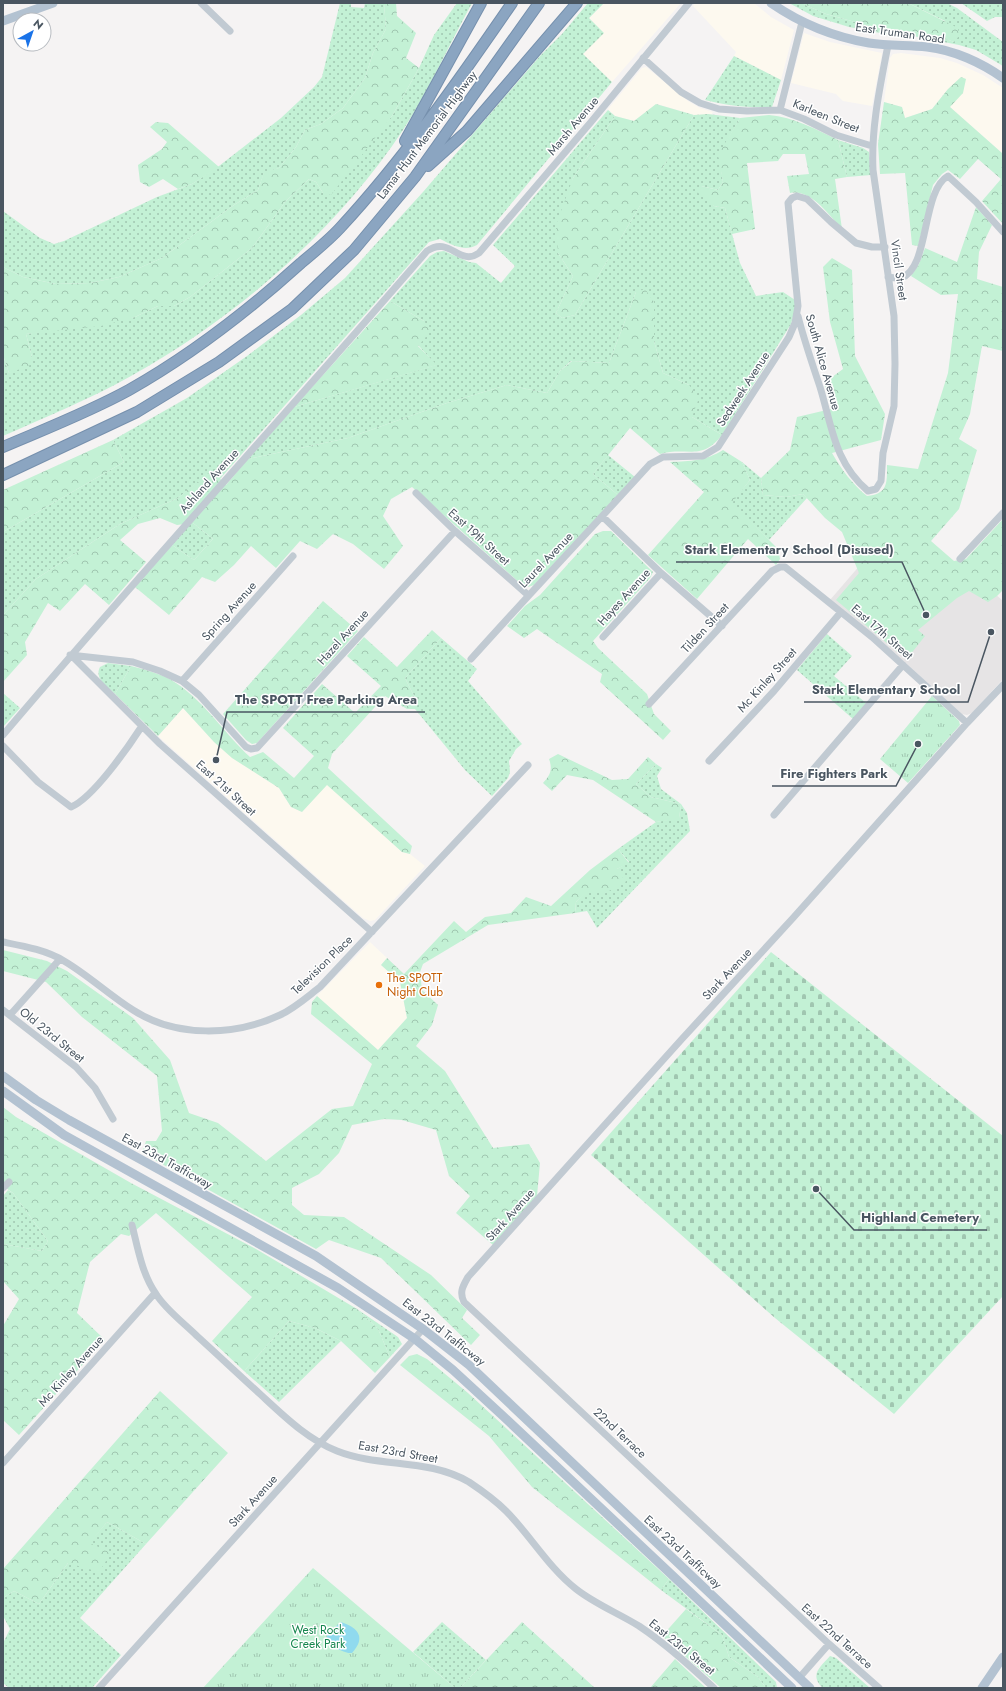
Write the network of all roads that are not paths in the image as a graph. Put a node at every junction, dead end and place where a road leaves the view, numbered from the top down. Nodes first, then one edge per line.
1 (53, 3) edge
2 (201, 3) edge
3 (481, 3) edge
4 (512, 3) edge
5 (539, 3) edge
6 (577, 3) edge
7 (689, 3) edge
8 (771, 3) edge
9 (3, 20) edge
10 (802, 22) junction
11 (230, 31) dead end
12 (888, 45) junction
13 (643, 58) junction
14 (1003, 78) edge
15 (780, 110) junction
16 (872, 146) junction
17 (390, 169) junction
18 (415, 178) junction
19 (1003, 232) edge
20 (434, 246) joint
21 (885, 247) junction
22 (888, 277) junction
23 (797, 313) junction
24 (3, 447) edge
25 (3, 475) edge
26 (868, 491) joint
27 (416, 494) dead end
28 (1003, 513) edge
29 (603, 517) junction
30 (455, 531) junction
31 (293, 556) dead end
32 (960, 559) dead end
33 (778, 568) joint
34 (661, 573) junction
35 (528, 595) junction
36 (841, 612) junction
37 (722, 626) junction
38 (603, 637) dead end
39 (70, 655) junction
40 (472, 659) dead end
41 (903, 665) junction
42 (182, 682) junction
43 (1003, 685) edge
44 (649, 704) dead end
45 (967, 724) junction
46 (142, 726) junction
47 (3, 734) edge
48 (3, 746) edge
49 (709, 761) dead end
50 (528, 765) dead end
51 (774, 816) dead end
52 (372, 932) junction
53 (3, 942) edge
54 (60, 958) junction
55 (3, 1010) edge
56 (10, 1015) junction
57 (3, 1076) edge
58 (3, 1091) edge
59 (113, 1119) dead end
60 (9, 1182) dead end
61 (3, 1188) edge
62 (132, 1225) dead end
63 (468, 1277) joint
64 (155, 1293) junction
65 (423, 1329) junction
66 (415, 1339) junction
67 (320, 1443) junction
68 (3, 1463) edge
69 (781, 1599) joint
70 (829, 1644) junction
71 (1003, 1657) edge
72 (799, 1678) junction
73 (99, 1688) edge
74 (714, 1688) edge
75 (791, 1688) edge
76 (810, 1688) edge
77 (879, 1688) edge
78 (982, 1688) edge

1 - 9 main road
2 - 11 street
3 - 17 highway
4 - 17 highway, Lamar Hunt Memorial Highway
5 - 18 highway, Lamar Hunt Memorial Highway
6 - 18 highway
7 - 13 street, Marsh Avenue
8 - 10 main road, East Truman Road
10 - 12 main road, East Truman Road
10 - 15 street
12 - 14 main road, East Truman Road
12 - 16 street, Vincil Street
13 - 15 street, Karleen Street
13 - 20 street, Marsh Avenue
15 - 16 street, Karleen Street
16 - 21 street, Vincil Street
17 - 24 highway, Lamar Hunt Memorial Highway
18 - 25 highway, Lamar Hunt Memorial Highway
19 - 22 street
20 - 39 street, Ashland Avenue
21 - 22 street, Vincil Street
21 - 23 street, South Alice Avenue
22 - 26 street, Vincil Street
23 - 26 street, South Alice Avenue
23 - 29 street, Sedweek Avenue
27 - 30 street, East 19th Street
28 - 32 street
29 - 34 street
29 - 35 street, Laurel Avenue
30 - 35 street, East 19th Street
30 - 42 street, Hazel Avenue
31 - 42 street, Spring Avenue
33 - 36 street, East 17th Street
33 - 37 street, Tilden Street
34 - 37 street
34 - 38 street, Hayes Avenue
35 - 40 street, Laurel Avenue
36 - 41 street, East 17th Street
36 - 49 street, Mc Kinley Street
37 - 44 street, Tilden Street
39 - 42 street
39 - 46 street, East 21st Street
39 - 47 street, Ashland Avenue
41 - 45 street, East 17th Street
41 - 51 street
43 - 45 street, Stark Avenue
45 - 63 street, Stark Avenue
46 - 48 street
46 - 52 street, East 21st Street
50 - 52 street, Television Place
52 - 54 street, Television Place
53 - 54 street, Television Place
54 - 56 street
55 - 56 street, Old 23rd Street
56 - 59 street, Old 23rd Street
57 - 65 main road, East 23rd Trafficway
58 - 66 main road, East 23rd Trafficway
60 - 61 street
62 - 64 street, East 23rd Street
63 - 69 street, 22nd Terrace
64 - 67 street, East 23rd Street
64 - 68 street, Mc Kinley Avenue
65 - 66 street, Stark Avenue
65 - 72 main road, East 23rd Trafficway
66 - 67 street, Stark Avenue
66 - 75 main road, East 23rd Trafficway
67 - 73 street, Stark Avenue
67 - 74 street, East 23rd Street
69 - 70 street, East 22nd Terrace
70 - 72 street
70 - 77 street, East 22nd Terrace
71 - 78 main road
72 - 76 main road, East 23rd Trafficway

